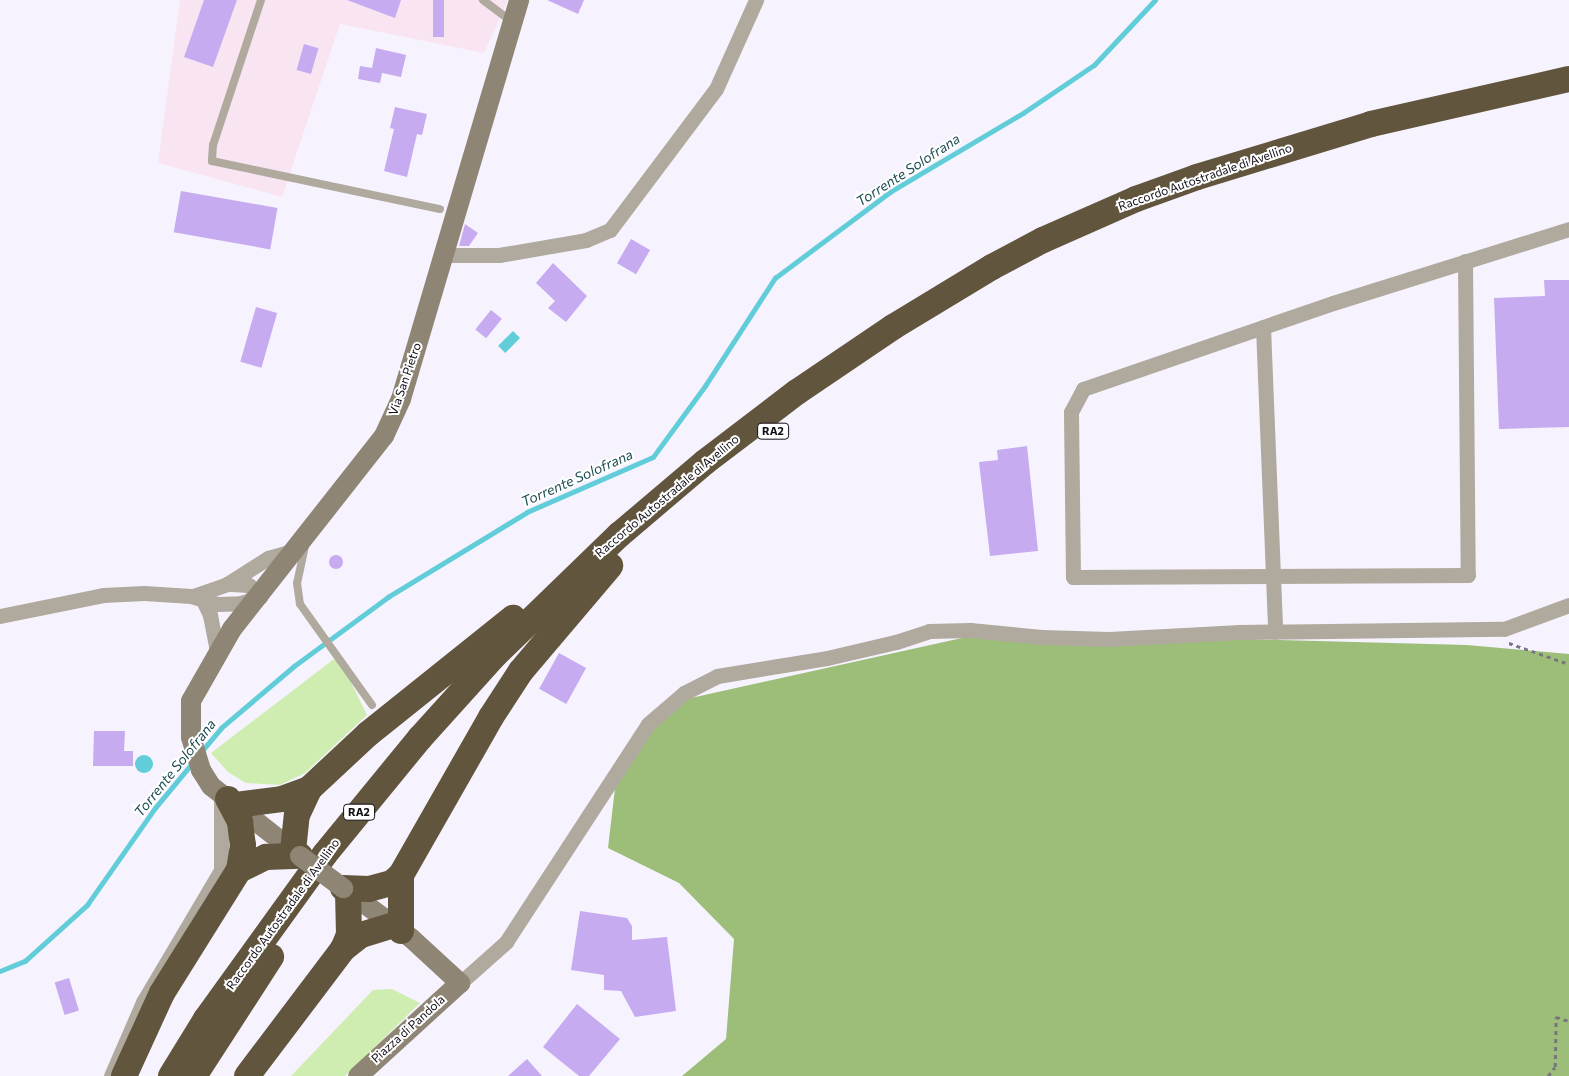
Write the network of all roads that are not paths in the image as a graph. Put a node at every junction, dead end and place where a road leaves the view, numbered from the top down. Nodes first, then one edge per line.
1 (261, 0) edge
2 (483, 0) edge
3 (520, 0) edge
4 (756, 0) edge
5 (511, 22) junction
6 (1569, 79) edge
7 (1569, 96) edge
8 (440, 209) dead end
9 (1569, 229) edge
10 (444, 255) junction
11 (1465, 261) junction
12 (1263, 327) junction
13 (302, 543) junction
14 (610, 566) junction
15 (577, 573) junction
16 (1273, 576) junction
17 (227, 584) junction
18 (260, 597) junction
19 (197, 598) junction
20 (1569, 605) edge
21 (0, 616) edge
22 (1276, 632) junction
23 (217, 652) junction
24 (372, 705) dead end
25 (310, 789) junction
26 (228, 799) junction
27 (297, 854) junction
28 (239, 870) junction
29 (401, 875) junction
30 (345, 889) junction
31 (398, 928) junction
32 (343, 949) junction
33 (460, 983) junction
34 (111, 1076) edge
35 (124, 1076) edge
36 (171, 1076) edge
37 (194, 1076) edge
38 (248, 1076) edge
39 (358, 1076) edge

1 - 8 lane
2 - 5 lane
3 - 5 street, Via San Pietro
4 - 10 street
5 - 10 street, Via San Pietro
6 - 15 highway, Raccordo Autostradale di Avellino / RA2
7 - 14 highway, Raccordo Autostradale di Avellino / RA2
9 - 11 street
10 - 13 street, Via San Pietro
11 - 12 street
11 - 16 street
12 - 16 street
12 - 16 street
13 - 17 street
13 - 18 street, Via San Pietro
13 - 24 lane
14 - 29 highway
14 - 37 highway, Raccordo Autostradale di Avellino / RA2
15 - 25 highway
15 - 36 highway, Raccordo Autostradale di Avellino / RA2
16 - 22 street
17 - 18 street
17 - 19 street
18 - 19 street
18 - 23 street, Via San Pietro
19 - 21 street
19 - 23 street
20 - 22 street
22 - 33 street
23 - 26 street, Via San Pietro
25 - 26 highway
25 - 27 highway
26 - 27 street
26 - 28 highway
26 - 34 street
27 - 28 highway
27 - 30 street, bridge
28 - 35 highway
29 - 30 highway
29 - 31 highway
30 - 31 street
30 - 32 highway
31 - 32 highway
31 - 33 street
32 - 38 highway
33 - 39 street, Piazza di Pandola

